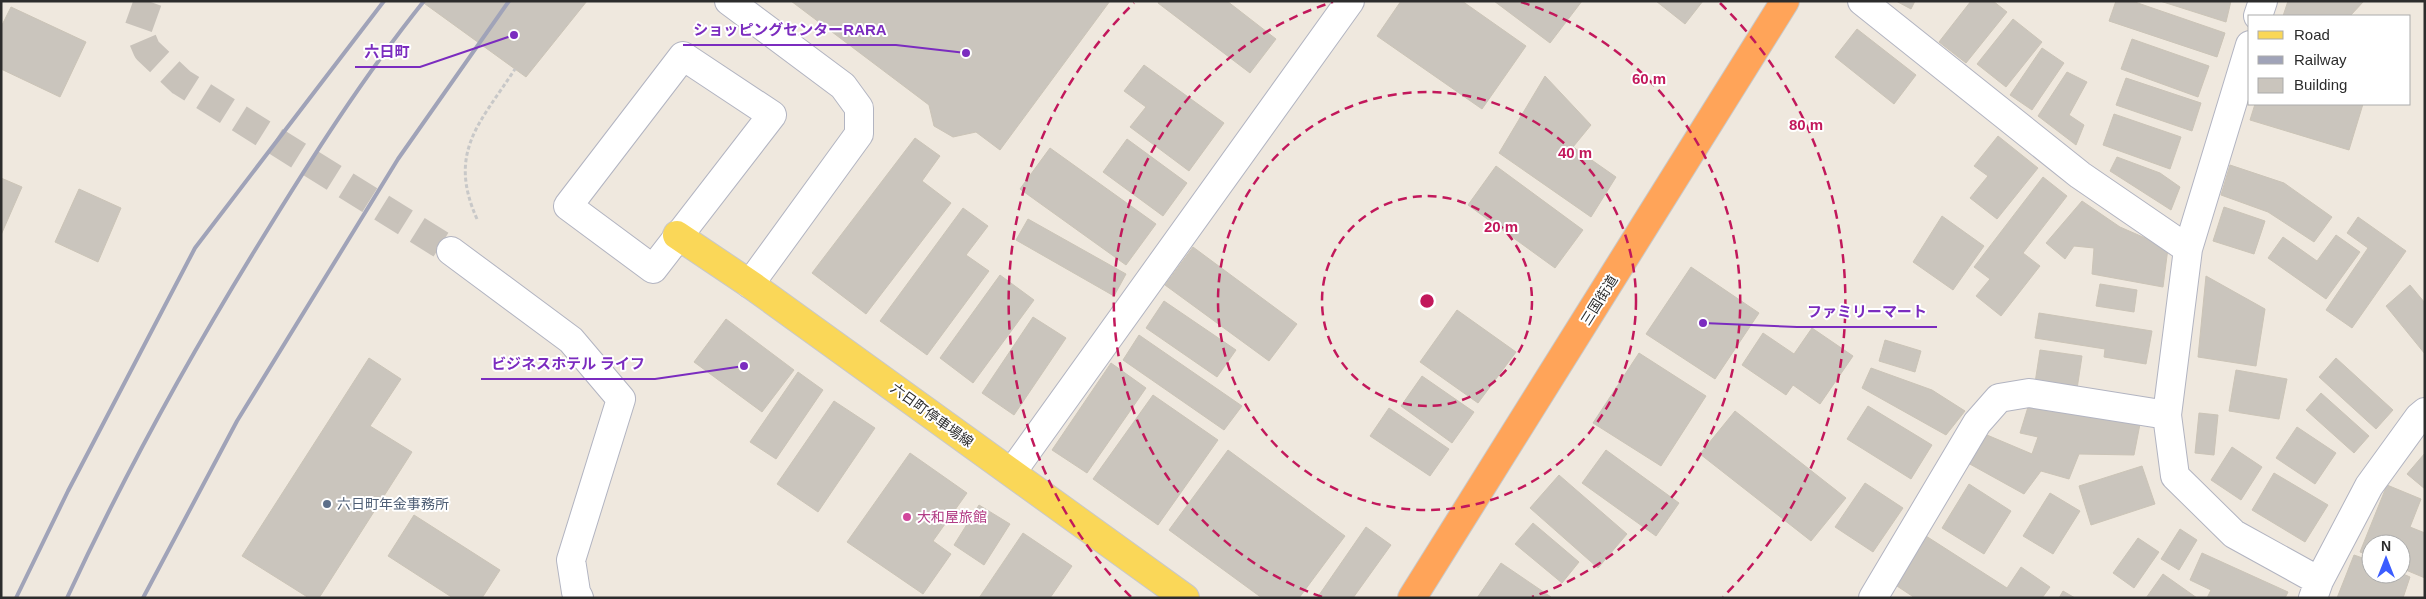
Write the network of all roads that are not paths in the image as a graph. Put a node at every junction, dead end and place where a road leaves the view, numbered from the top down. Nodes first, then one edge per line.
1 (729, 1) edge
2 (1350, 1) edge
3 (1785, 1) edge
4 (1862, 1) edge
5 (2263, 1) edge
6 (2258, 15) edge
7 (2248, 51) edge
8 (677, 235) junction
9 (2188, 249) junction
10 (451, 250) tunnel mouth
11 (750, 284) junction
12 (2425, 412) edge
13 (2168, 415) junction
14 (1012, 472) junction
15 (2316, 589) edge
16 (579, 598) edge
17 (1185, 598) edge
18 (1412, 598) edge
19 (1873, 598) edge

1 - 11 street
2 - 14 street
3 - 18 highway, 三国街道
4 - 9 street
5 - 6 street
7 - 9 street
8 - 8 street
8 - 11 main road, 六日町停車場線
9 - 13 street
10 - 16 street
11 - 14 main road, 六日町停車場線
12 - 15 street
13 - 15 street
13 - 19 street
14 - 17 main road, 六日町停車場線

